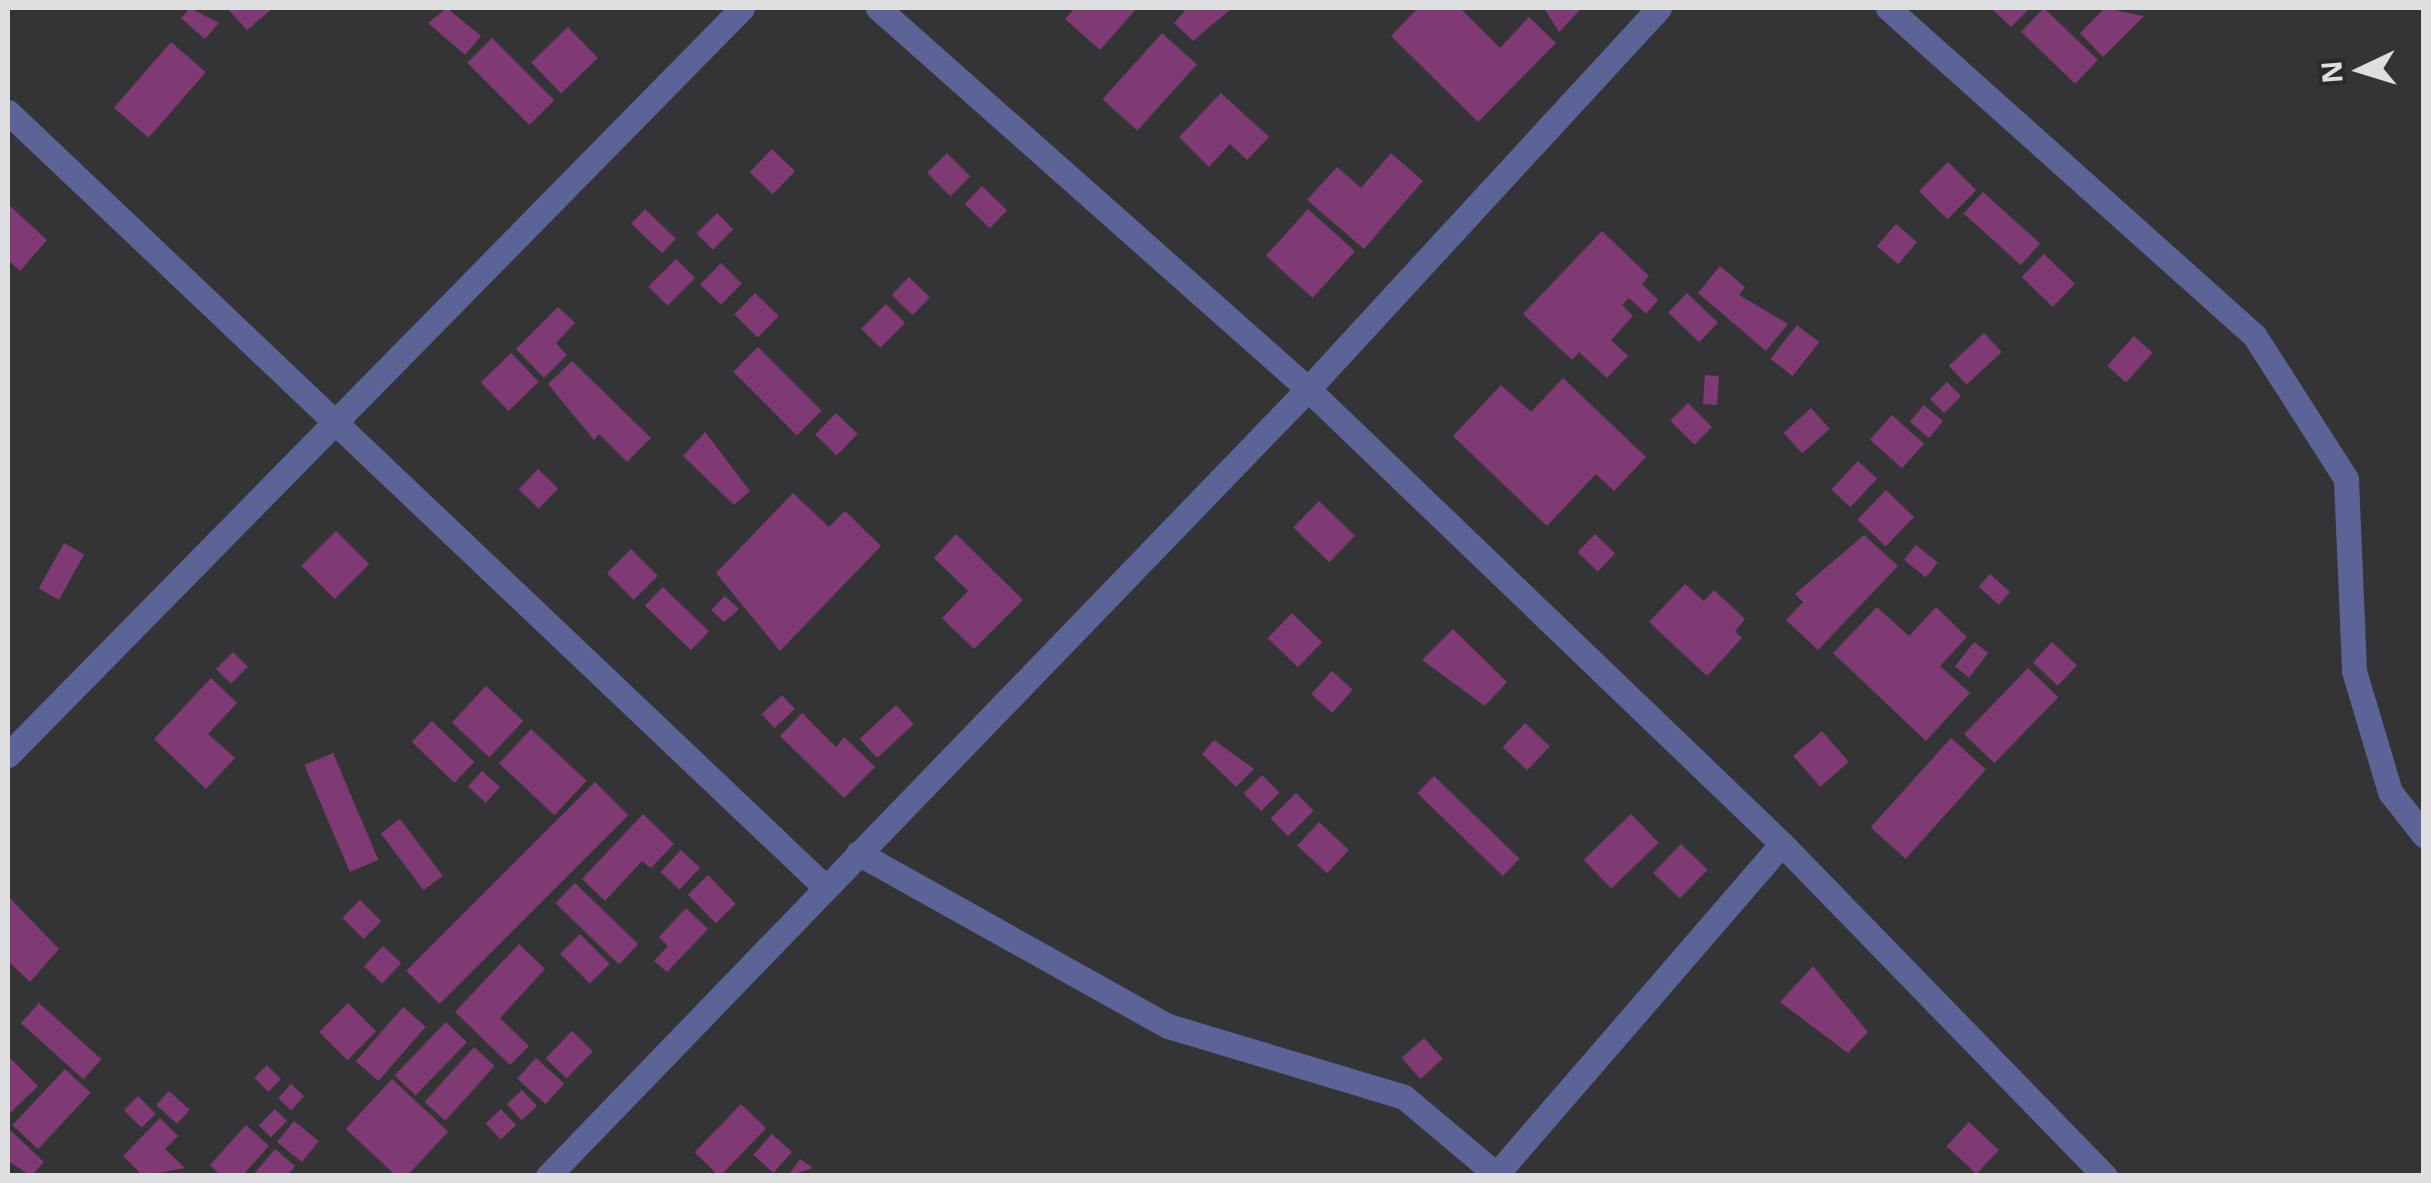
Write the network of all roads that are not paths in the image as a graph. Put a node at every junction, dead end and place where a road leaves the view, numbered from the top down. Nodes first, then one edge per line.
1 (742, 8) edge
2 (878, 8) edge
3 (1659, 8) edge
4 (1888, 8) edge
5 (8, 112) edge
6 (1308, 390) junction
7 (340, 420) junction
8 (8, 755) edge
9 (2424, 835) edge
10 (1782, 844) junction
11 (858, 853) junction
12 (825, 886) junction
13 (1497, 1175) edge
14 (548, 1176) edge
15 (2105, 1176) edge

1 - 7 street
2 - 6 street
3 - 6 street
4 - 9 street
5 - 7 street
6 - 10 street
6 - 11 street
7 - 8 street
7 - 12 street
10 - 13 street
10 - 15 street
11 - 12 street
11 - 13 street
12 - 14 street

